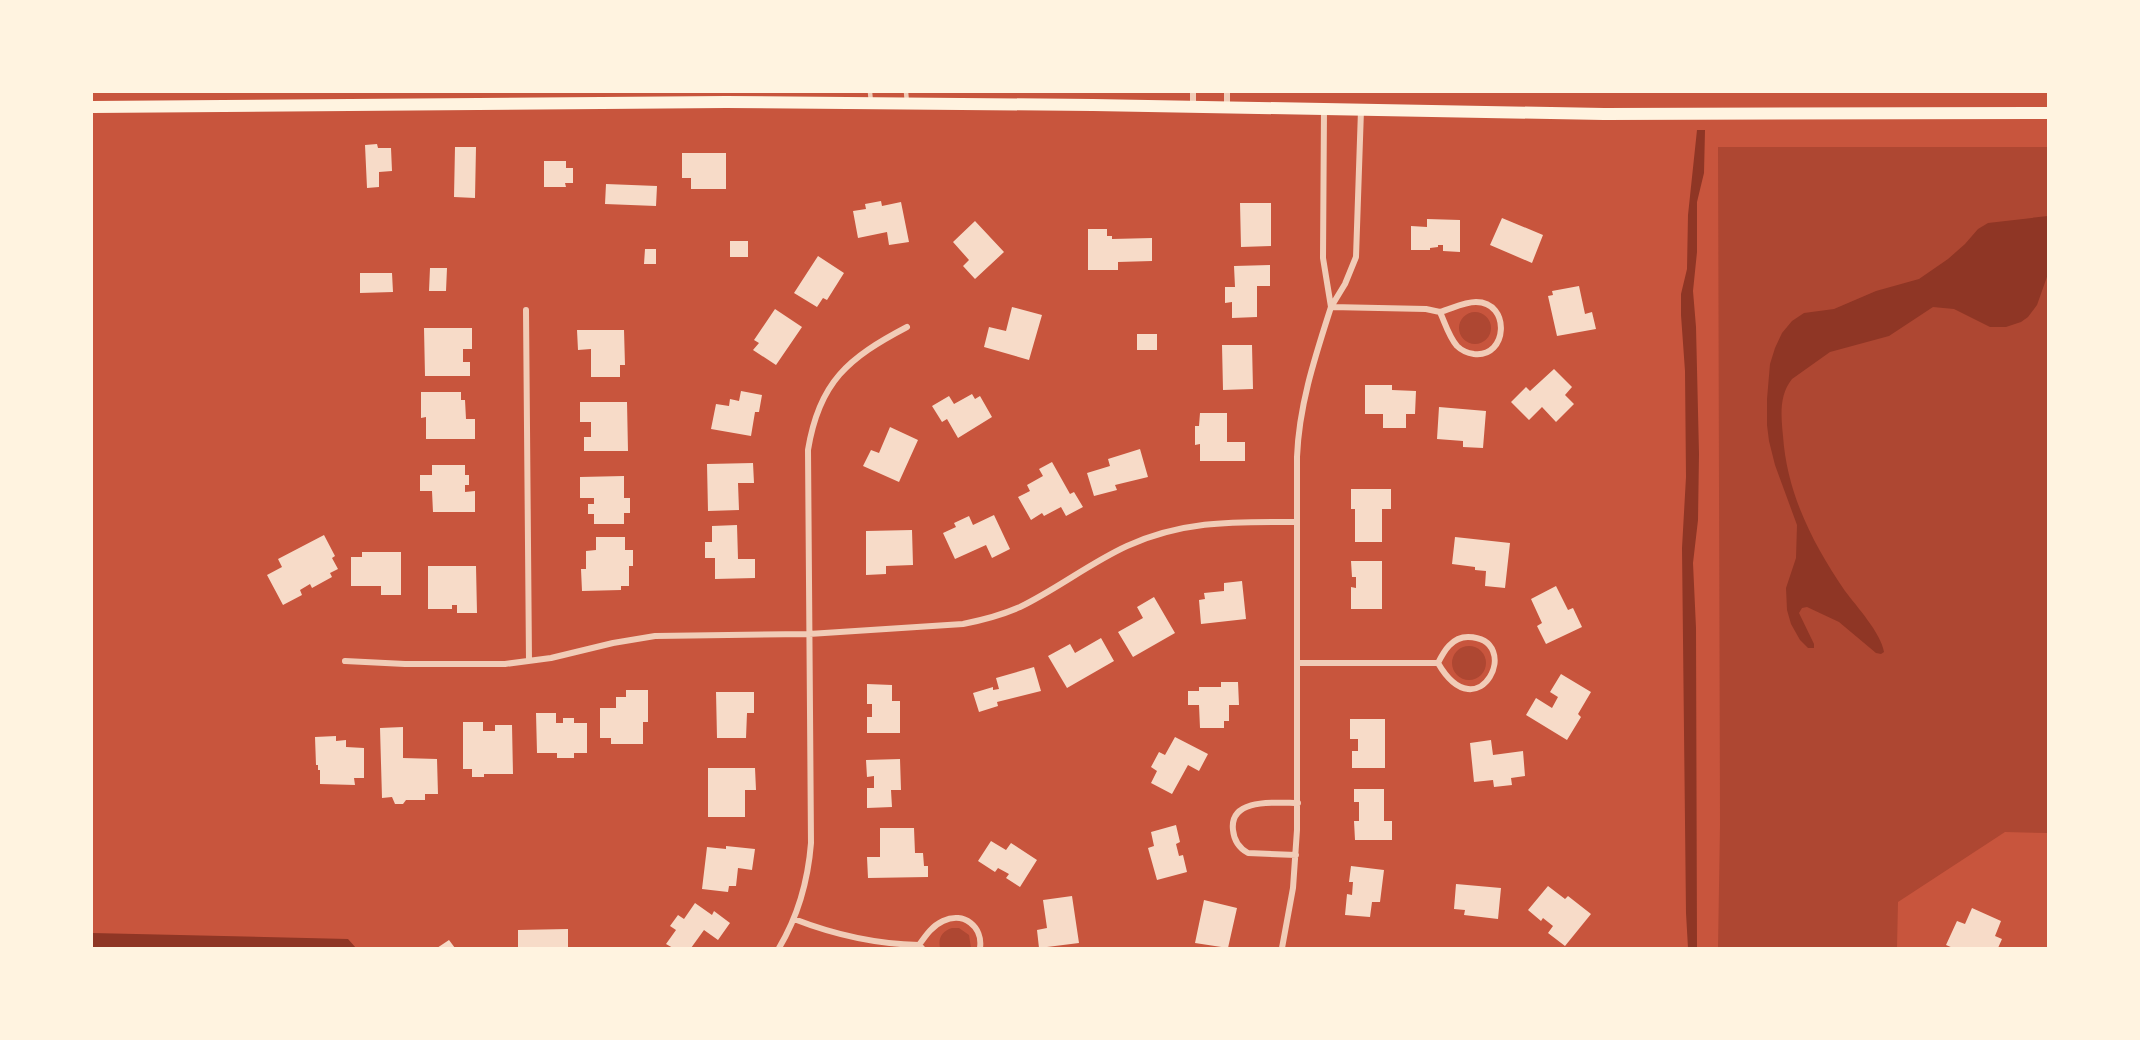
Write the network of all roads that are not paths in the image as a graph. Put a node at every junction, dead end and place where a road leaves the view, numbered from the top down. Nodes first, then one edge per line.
1 (1194, 92) edge
2 (1227, 92) edge
3 (603, 97) edge
4 (636, 97) edge
5 (871, 97) edge
6 (907, 97) edge
7 (1193, 106) junction
8 (92, 107) edge
9 (1227, 107) junction
10 (1324, 109) junction
11 (1361, 110) junction
12 (2049, 113) edge
13 (1330, 307) junction
14 (526, 310) dead end
15 (1440, 312) junction
16 (907, 327) dead end
17 (1297, 522) junction
18 (809, 634) junction
19 (345, 661) dead end
20 (529, 661) junction
21 (1298, 663) junction
22 (1438, 663) junction
23 (1298, 803) junction
24 (1296, 855) junction
25 (794, 919) junction
26 (921, 947) edge
27 (779, 948) edge
28 (980, 948) edge
29 (1282, 948) edge

1 - 7 street
2 - 9 street
3 - 4 main road
3 - 8 main road
4 - 5 main road
5 - 6 main road
6 - 7 main road
7 - 9 main road
9 - 10 main road
10 - 11 main road
10 - 13 street
11 - 12 main road
11 - 13 street
13 - 15 street
13 - 17 street
14 - 20 street
15 - 15 street
16 - 18 street
17 - 18 street
17 - 21 street
18 - 20 street
18 - 25 street
19 - 20 street
21 - 22 street
21 - 23 street
22 - 22 street
23 - 24 street
23 - 24 street
24 - 29 street
25 - 26 street
25 - 27 street
26 - 28 street

